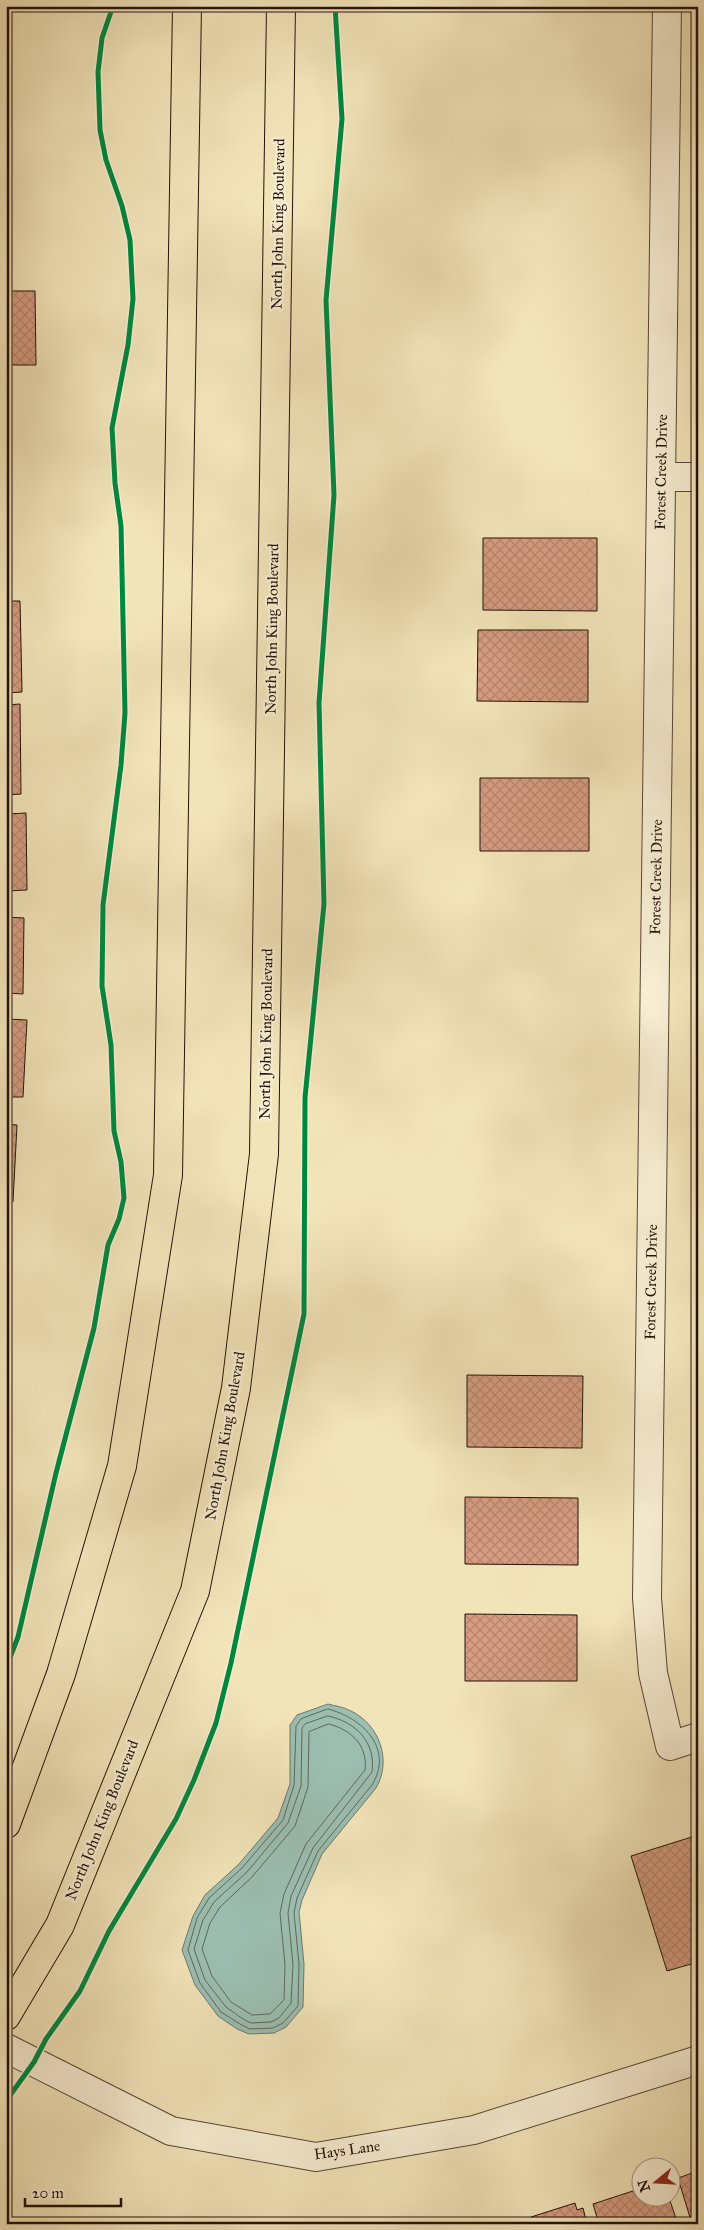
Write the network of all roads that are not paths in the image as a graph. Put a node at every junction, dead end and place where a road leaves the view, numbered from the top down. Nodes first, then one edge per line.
1 (187, 6) edge
2 (282, 6) edge
3 (667, 6) edge
4 (661, 477) junction
5 (698, 477) edge
6 (698, 1737) edge
7 (6, 1824) edge
8 (6, 2016) edge
9 (6, 2048) edge
10 (698, 2060) edge

1 - 7 main road
2 - 8 main road, North John King Boulevard
3 - 4 street, Forest Creek Drive
4 - 5 street
4 - 6 street, Forest Creek Drive
9 - 10 street, Hays Lane

